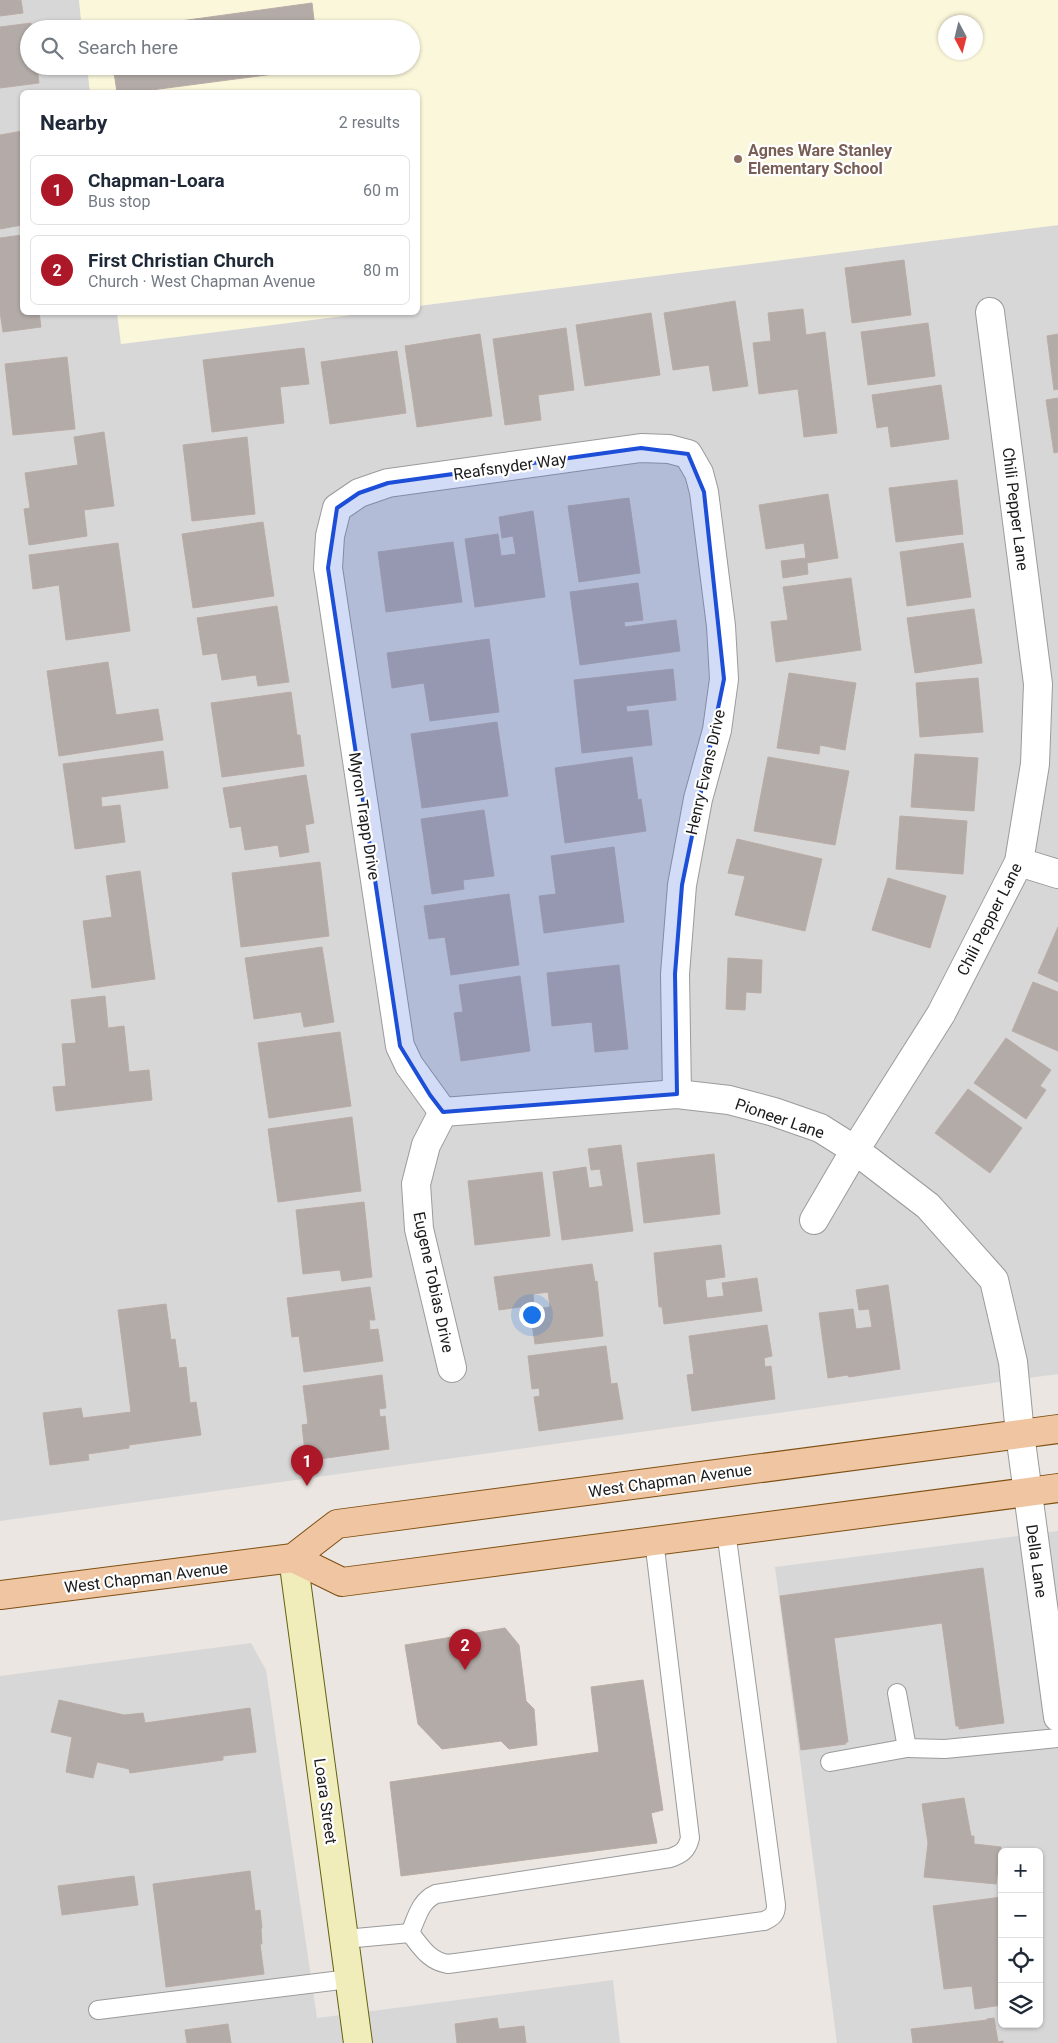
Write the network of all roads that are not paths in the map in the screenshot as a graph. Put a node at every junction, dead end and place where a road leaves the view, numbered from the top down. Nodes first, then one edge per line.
1 (990, 312) dead end
2 (688, 454) joint
3 (337, 508) joint
4 (1019, 862) junction
5 (1058, 874) edge
6 (677, 1094) junction
7 (443, 1112) junction
8 (855, 1150) junction
9 (814, 1220) dead end
10 (452, 1368) dead end
11 (1058, 1429) edge
12 (1020, 1434) junction
13 (1058, 1488) edge
14 (1028, 1492) junction
15 (726, 1531) junction
16 (654, 1540) junction
17 (293, 1558) junction
18 (0, 1596) edge
19 (897, 1692) dead end
20 (1058, 1717) edge
21 (1058, 1738) edge
22 (907, 1748) junction
23 (830, 1762) dead end
24 (410, 1933) junction
25 (345, 1939) junction
26 (350, 1978) junction
27 (98, 2010) dead end
28 (358, 2043) edge

1 - 4 street, Chili Pepper Lane
2 - 3 street, Reafsnyder Way
2 - 6 street, Henry Evans Drive
3 - 7 street, Myron Trapp Drive
4 - 5 street
4 - 8 street, Chili Pepper Lane
6 - 7 street, Pioneer Lane
6 - 8 street, Pioneer Lane
7 - 10 street, Eugene Tobias Drive
8 - 9 street, Chili Pepper Lane
8 - 12 street, Pioneer Lane
11 - 12 main road, West Chapman Avenue
12 - 14 street, Della Lane
12 - 17 main road, West Chapman Avenue
13 - 14 main road
14 - 15 main road
14 - 20 street, Della Lane
15 - 16 main road
15 - 24 lane
16 - 17 main road
16 - 24 lane
17 - 18 main road, West Chapman Avenue
17 - 25 street, Loara Street
19 - 22 lane
21 - 22 lane
22 - 23 lane
24 - 25 lane
25 - 26 street, Loara Street
26 - 27 lane
26 - 28 street, Loara Street

